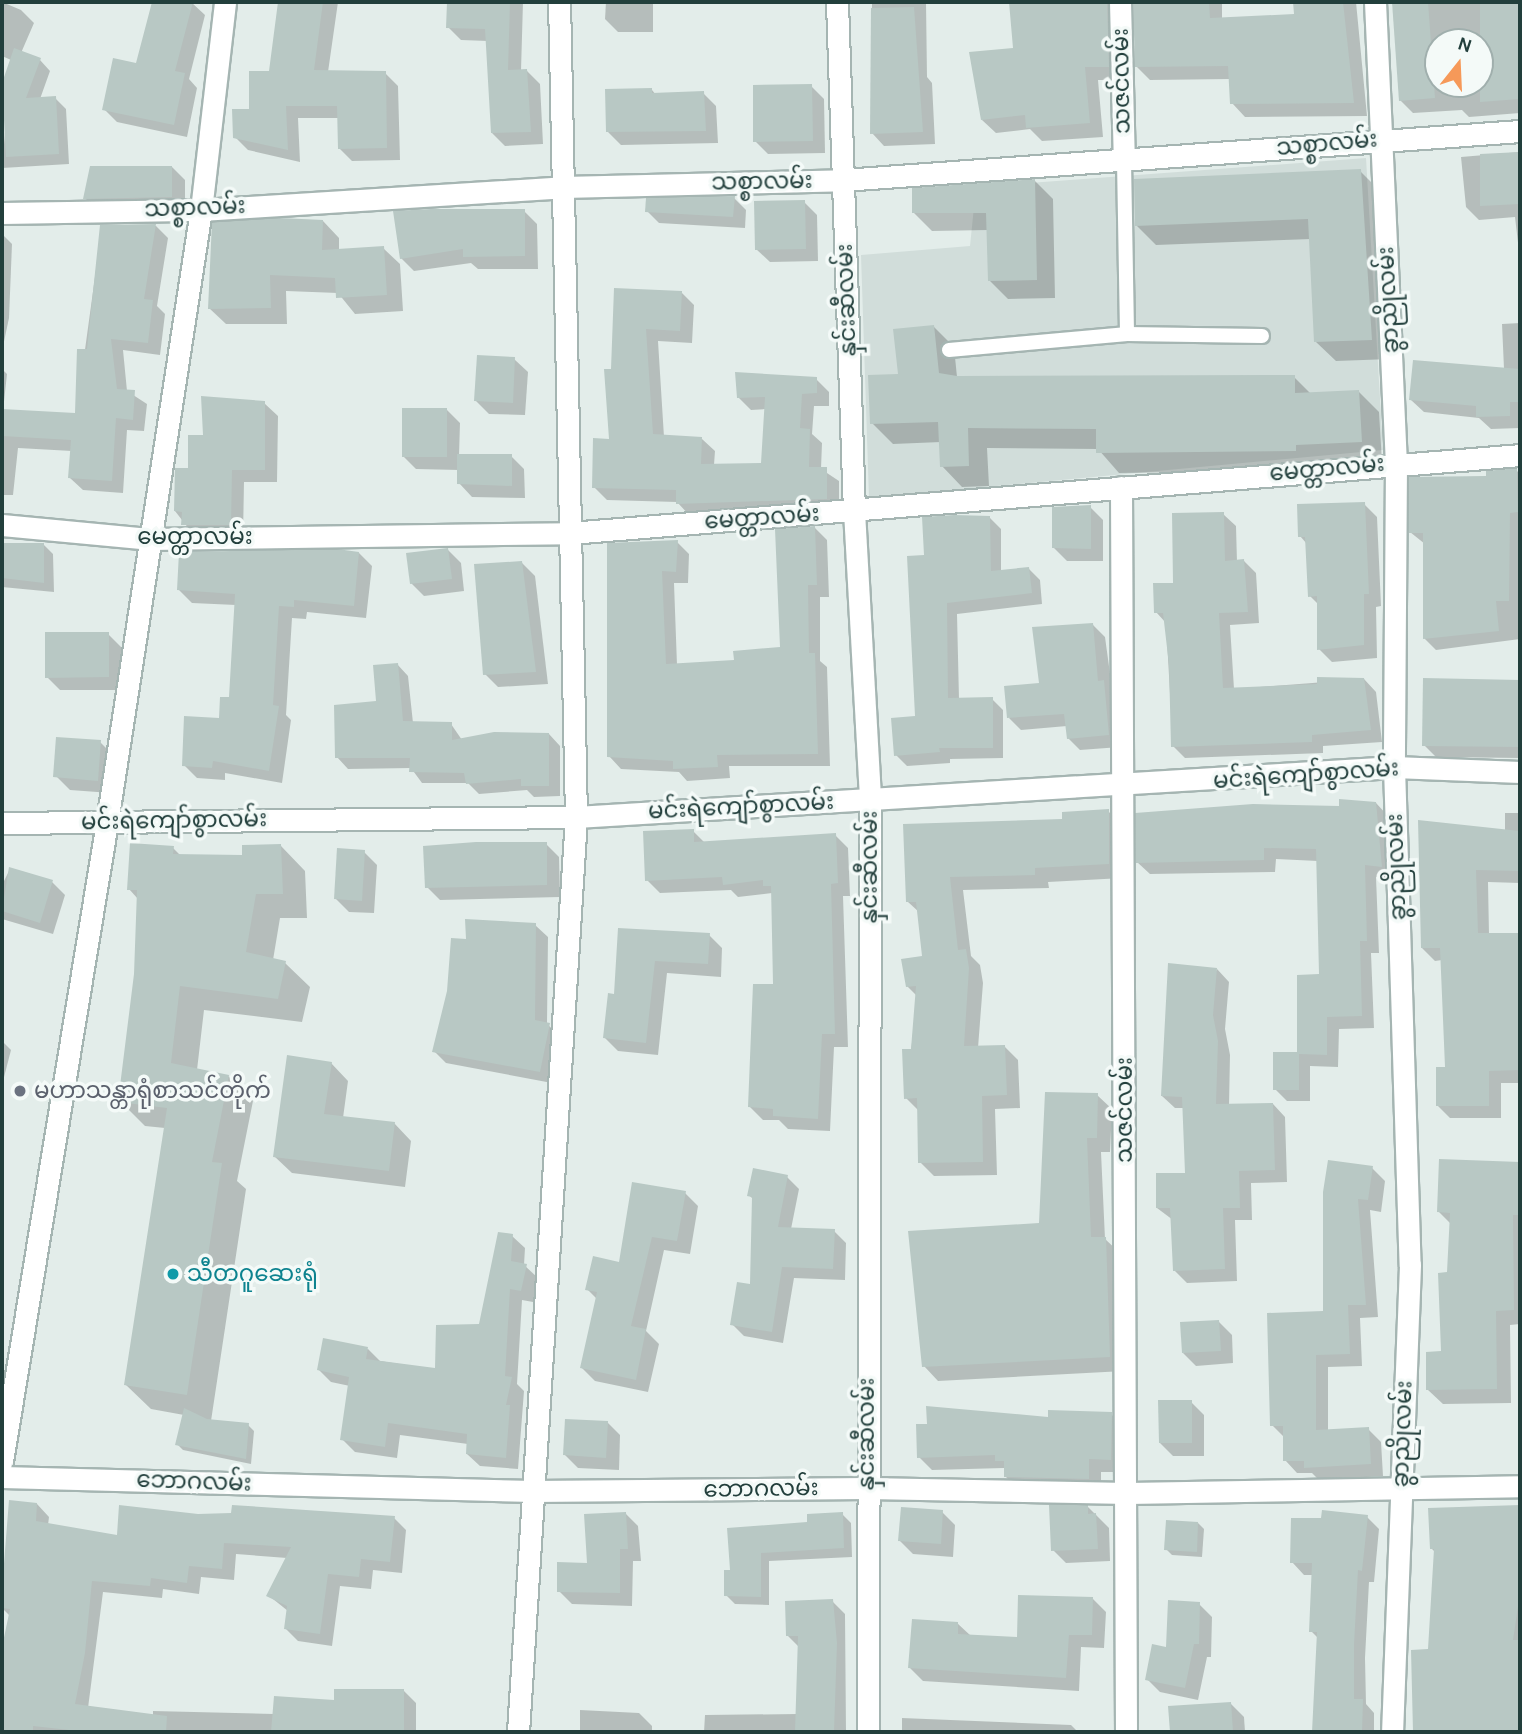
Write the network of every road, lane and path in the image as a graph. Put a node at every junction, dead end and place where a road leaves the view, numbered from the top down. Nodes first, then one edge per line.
1 (225, 2) edge
2 (559, 2) edge
3 (837, 2) edge
4 (1120, 2) edge
5 (1375, 2) edge
6 (1520, 131) edge
7 (1381, 139) junction
8 (1124, 161) junction
9 (843, 180) junction
10 (563, 187) junction
11 (201, 209) junction
12 (2, 213) edge
13 (1127, 334) junction
14 (1262, 335) dead end
15 (949, 350) dead end
16 (1520, 455) edge
17 (1396, 463) junction
18 (1121, 487) junction
19 (854, 511) junction
20 (2, 525) edge
21 (570, 533) junction
22 (151, 539) junction
23 (1394, 767) junction
24 (1520, 772) edge
25 (1123, 787) junction
26 (870, 799) junction
27 (576, 817) junction
28 (107, 822) junction
29 (2, 824) edge
30 (2, 1461) edge
31 (2, 1477) edge
32 (1520, 1486) edge
33 (1402, 1487) junction
34 (867, 1488) junction
35 (533, 1492) junction
36 (1128, 1493) junction
37 (518, 1732) edge
38 (868, 1732) edge
39 (1126, 1732) edge
40 (1392, 1732) edge

1 - 11 street
2 - 10 street
3 - 9 street, နှင်းဆီလမ်း
4 - 8 street, သဇင်လမ်း
5 - 7 street, ခွာညိုလမ်း
6 - 7 street, သစ္စာလမ်း
7 - 8 street, သစ္စာလမ်း
7 - 17 street, ခွာညိုလမ်း
8 - 9 street, သစ္စာလမ်း
8 - 13 lane
9 - 10 street, သစ္စာလမ်း
9 - 19 street, နှင်းဆီလမ်း
10 - 11 street, သစ္စာလမ်း
10 - 21 street
11 - 12 street, သစ္စာလမ်း
11 - 22 street
13 - 14 lane
13 - 15 lane
16 - 17 street, မေတ္တာလမ်း
17 - 18 street, မေတ္တာလမ်း
17 - 23 street, ခွာညိုလမ်း
18 - 19 street, မေတ္တာလမ်း
18 - 25 street, သဇင်လမ်း
19 - 21 street, မေတ္တာလမ်း
19 - 26 street, နှင်းဆီလမ်း
20 - 22 street, မေတ္တာလမ်း
21 - 22 street, မေတ္တာလမ်း
21 - 27 street
22 - 28 street
23 - 24 street, မင်းရဲကျော်စွာလမ်း
23 - 25 street, မင်းရဲကျော်စွာလမ်း
23 - 33 street, ခွာညိုလမ်း
25 - 26 street, မင်းရဲကျော်စွာလမ်း
25 - 36 street, သဇင်လမ်း
26 - 27 street, မင်းရဲကျော်စွာလမ်း
26 - 34 street, နှင်းဆီလမ်း
27 - 28 street, မင်းရဲကျော်စွာလမ်း
27 - 35 street
28 - 29 street, မင်းရဲကျော်စွာလမ်း
28 - 30 street
31 - 35 street, ဘောဂလမ်း
32 - 33 street, ဘောဂလမ်း
33 - 36 street, ဘောဂလမ်း
33 - 40 street, ခွာညိုလမ်း
34 - 35 street, ဘောဂလမ်း
34 - 36 street, ဘောဂလမ်း
34 - 38 street, နှင်းဆီလမ်း
35 - 37 street
36 - 39 street, သဇင်လမ်း

